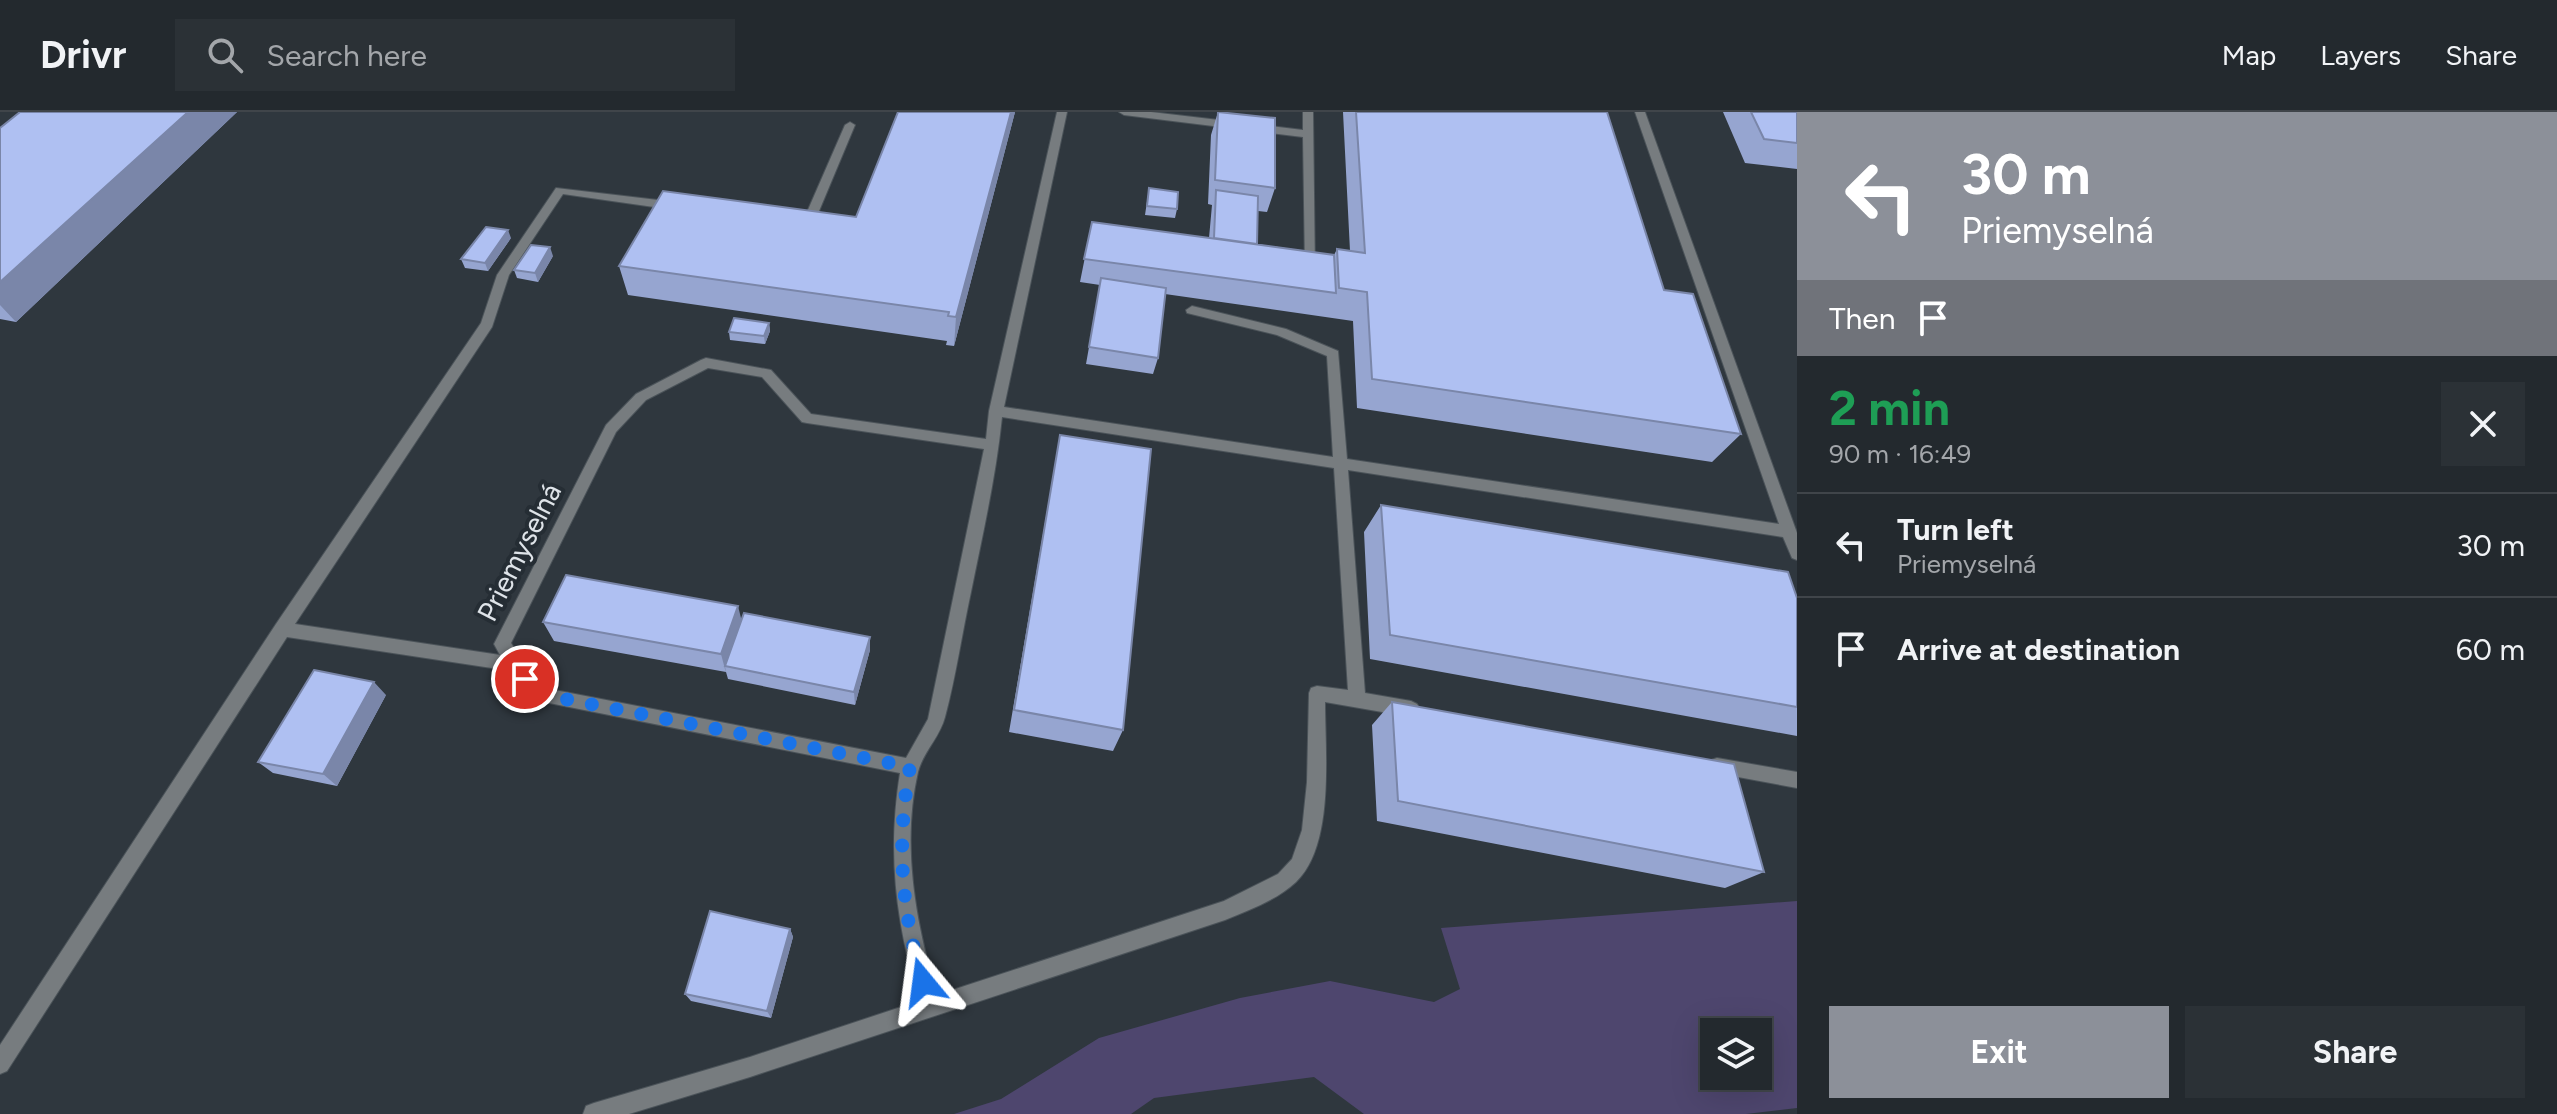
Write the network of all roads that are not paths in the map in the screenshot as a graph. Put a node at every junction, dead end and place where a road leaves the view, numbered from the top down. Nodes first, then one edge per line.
1 (1062, 112) edge
2 (1124, 112) edge
3 (1308, 112) edge
4 (1640, 112) edge
5 (850, 125) dead end
6 (1308, 134) junction
7 (684, 207) edge
8 (777, 219) edge
9 (1311, 271) edge
10 (1192, 310) dead end
11 (996, 411) junction
12 (992, 445) junction
13 (1341, 463) junction
14 (1789, 532) junction
15 (1797, 554) edge
16 (282, 629) junction
17 (516, 665) junction
18 (1357, 699) junction
19 (1435, 713) edge
20 (1700, 763) edge
21 (910, 767) junction
22 (1797, 780) edge
23 (931, 1007) junction
24 (0, 1064) edge
25 (594, 1114) edge

1 - 11 lane
2 - 6 lane
3 - 6 lane
4 - 14 lane
5 - 8 lane
6 - 9 lane
7 - 16 lane
10 - 13 lane
11 - 12 lane
11 - 13 lane
12 - 17 lane, Priemyselná
12 - 21 lane
13 - 14 lane
13 - 18 lane
14 - 15 lane
16 - 17 lane
16 - 24 lane
17 - 21 lane, Priemyselná
18 - 19 lane
18 - 23 lane
20 - 22 lane
21 - 23 lane
23 - 25 lane

